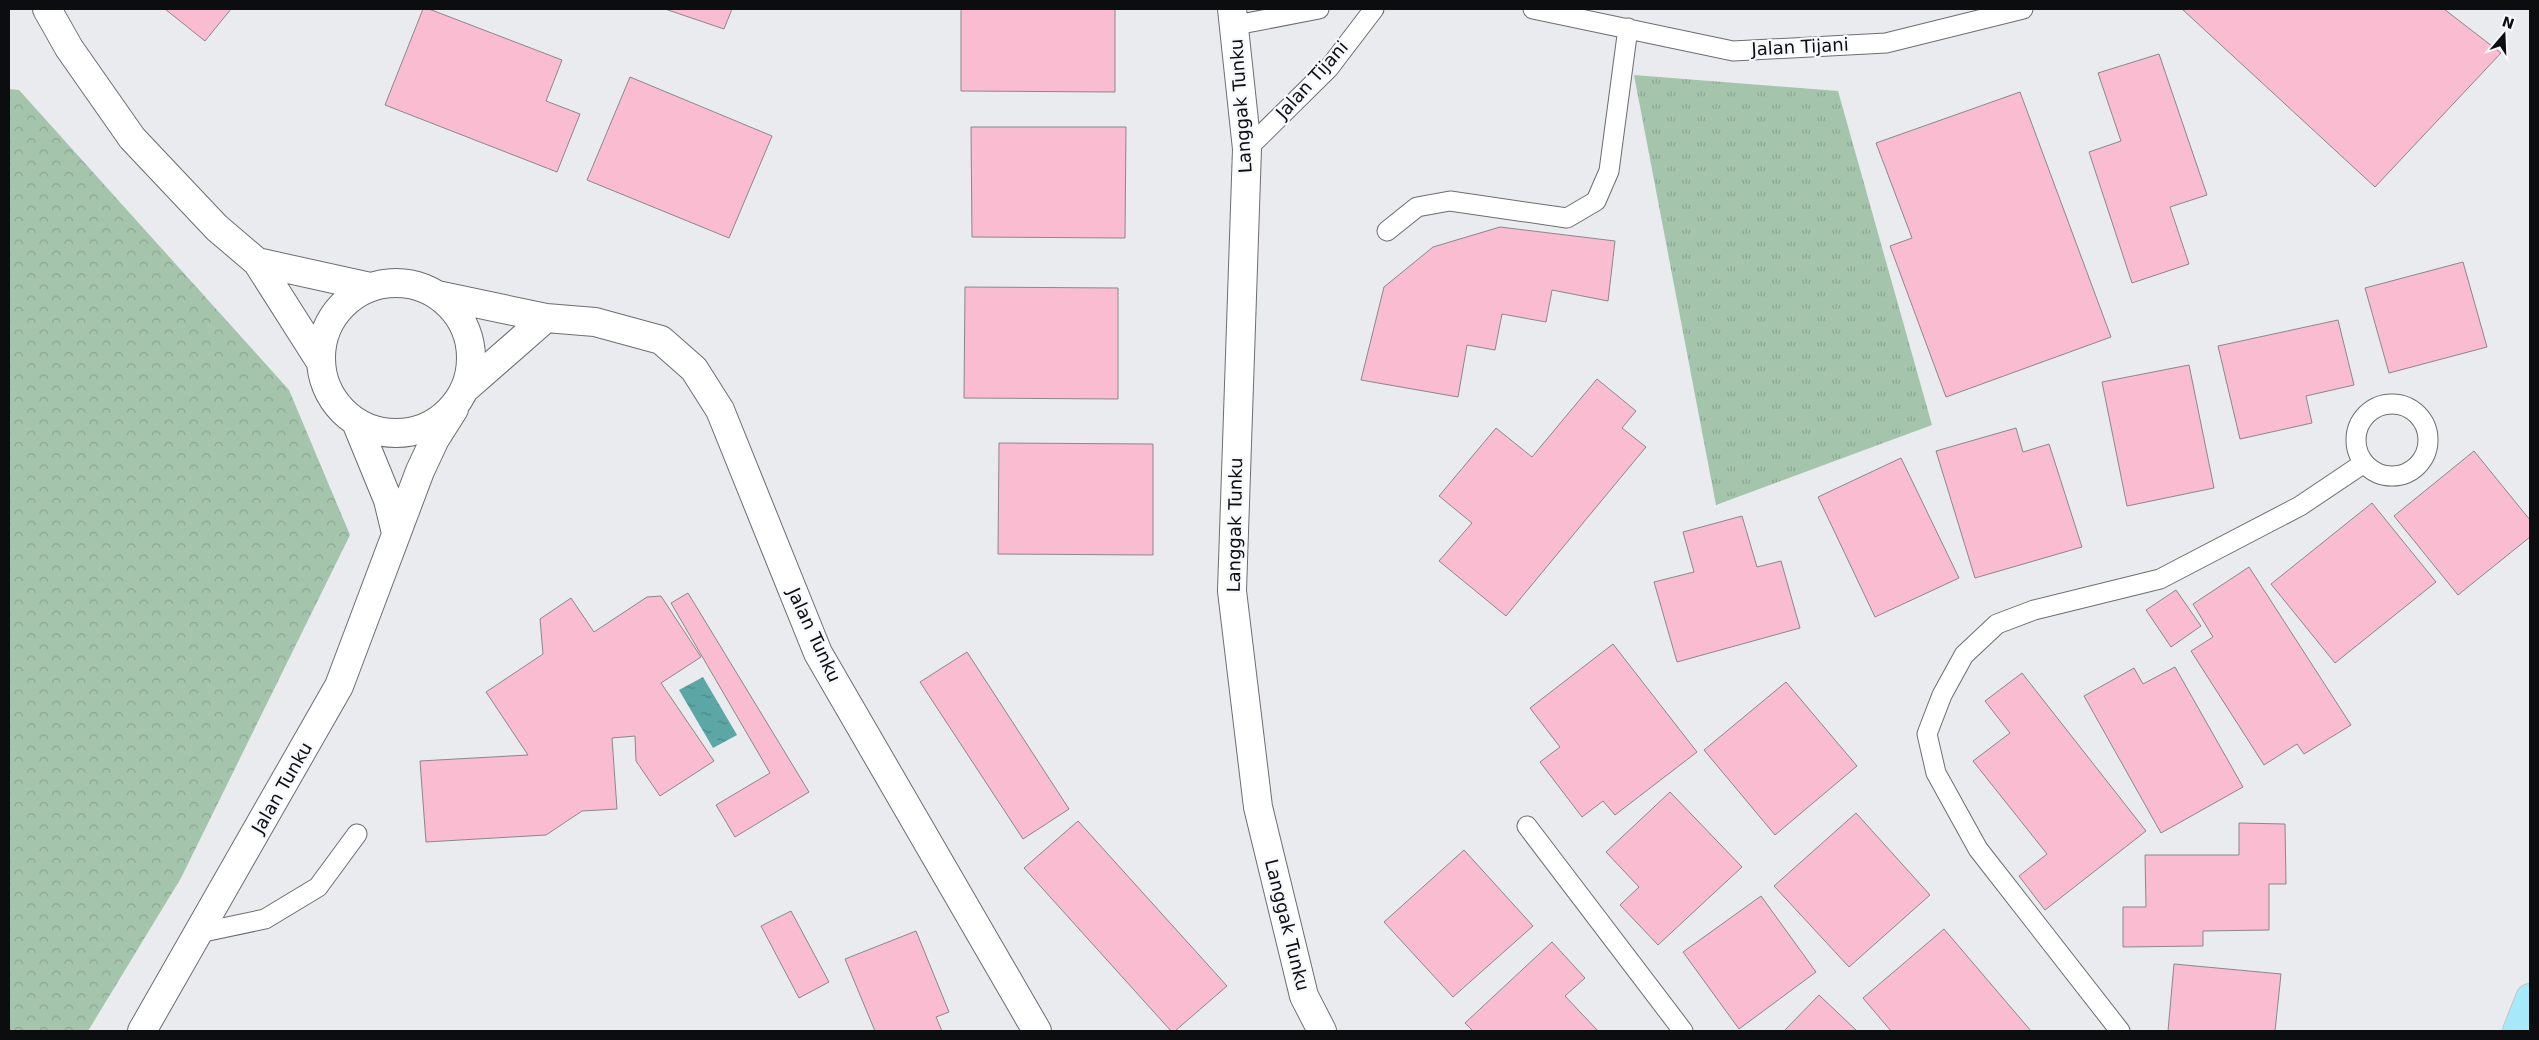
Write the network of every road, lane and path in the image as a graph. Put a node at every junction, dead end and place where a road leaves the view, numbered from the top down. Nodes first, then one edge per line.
1 (47, 9) edge
2 (1319, 9) edge
3 (1374, 9) edge
4 (1533, 9) edge
5 (2023, 9) edge
6 (1570, 13) edge
7 (1234, 17) edge
8 (1628, 28) junction
9 (1247, 150) junction
10 (1387, 231) dead end
11 (257, 262) junction
12 (370, 287) junction
13 (437, 295) junction
14 (546, 318) junction
15 (320, 361) junction
16 (460, 398) junction
17 (356, 422) junction
18 (2364, 463) dead end
19 (396, 533) junction
20 (1527, 826) dead end
21 (357, 834) dead end
22 (199, 933) junction
23 (2530, 998) edge
24 (142, 1031) edge
25 (1037, 1031) edge
26 (1322, 1031) edge
27 (1683, 1031) edge
28 (2120, 1031) edge
29 (2517, 1031) edge

1 - 11 street
2 - 7 lane
3 - 9 lane, Jalan Tijani
4 - 6 lane, Jalan Tijani
5 - 8 lane, Jalan Tijani
6 - 8 lane, Jalan Tijani
7 - 9 street, Langgak Tunku
8 - 10 lane
9 - 26 street, Langgak Tunku
11 - 12 street
11 - 15 street
12 - 13 street
12 - 15 street
13 - 14 street, Jalan Tunku
13 - 16 street
14 - 16 street, Jalan Tunku
14 - 25 street, Jalan Tunku
15 - 17 street
16 - 17 street
16 - 19 street, Jalan Tunku
17 - 19 street
18 - 28 lane
19 - 22 street, Jalan Tunku
20 - 27 lane
21 - 22 lane
22 - 24 street, Jalan Tunku
23 - 29 main road

